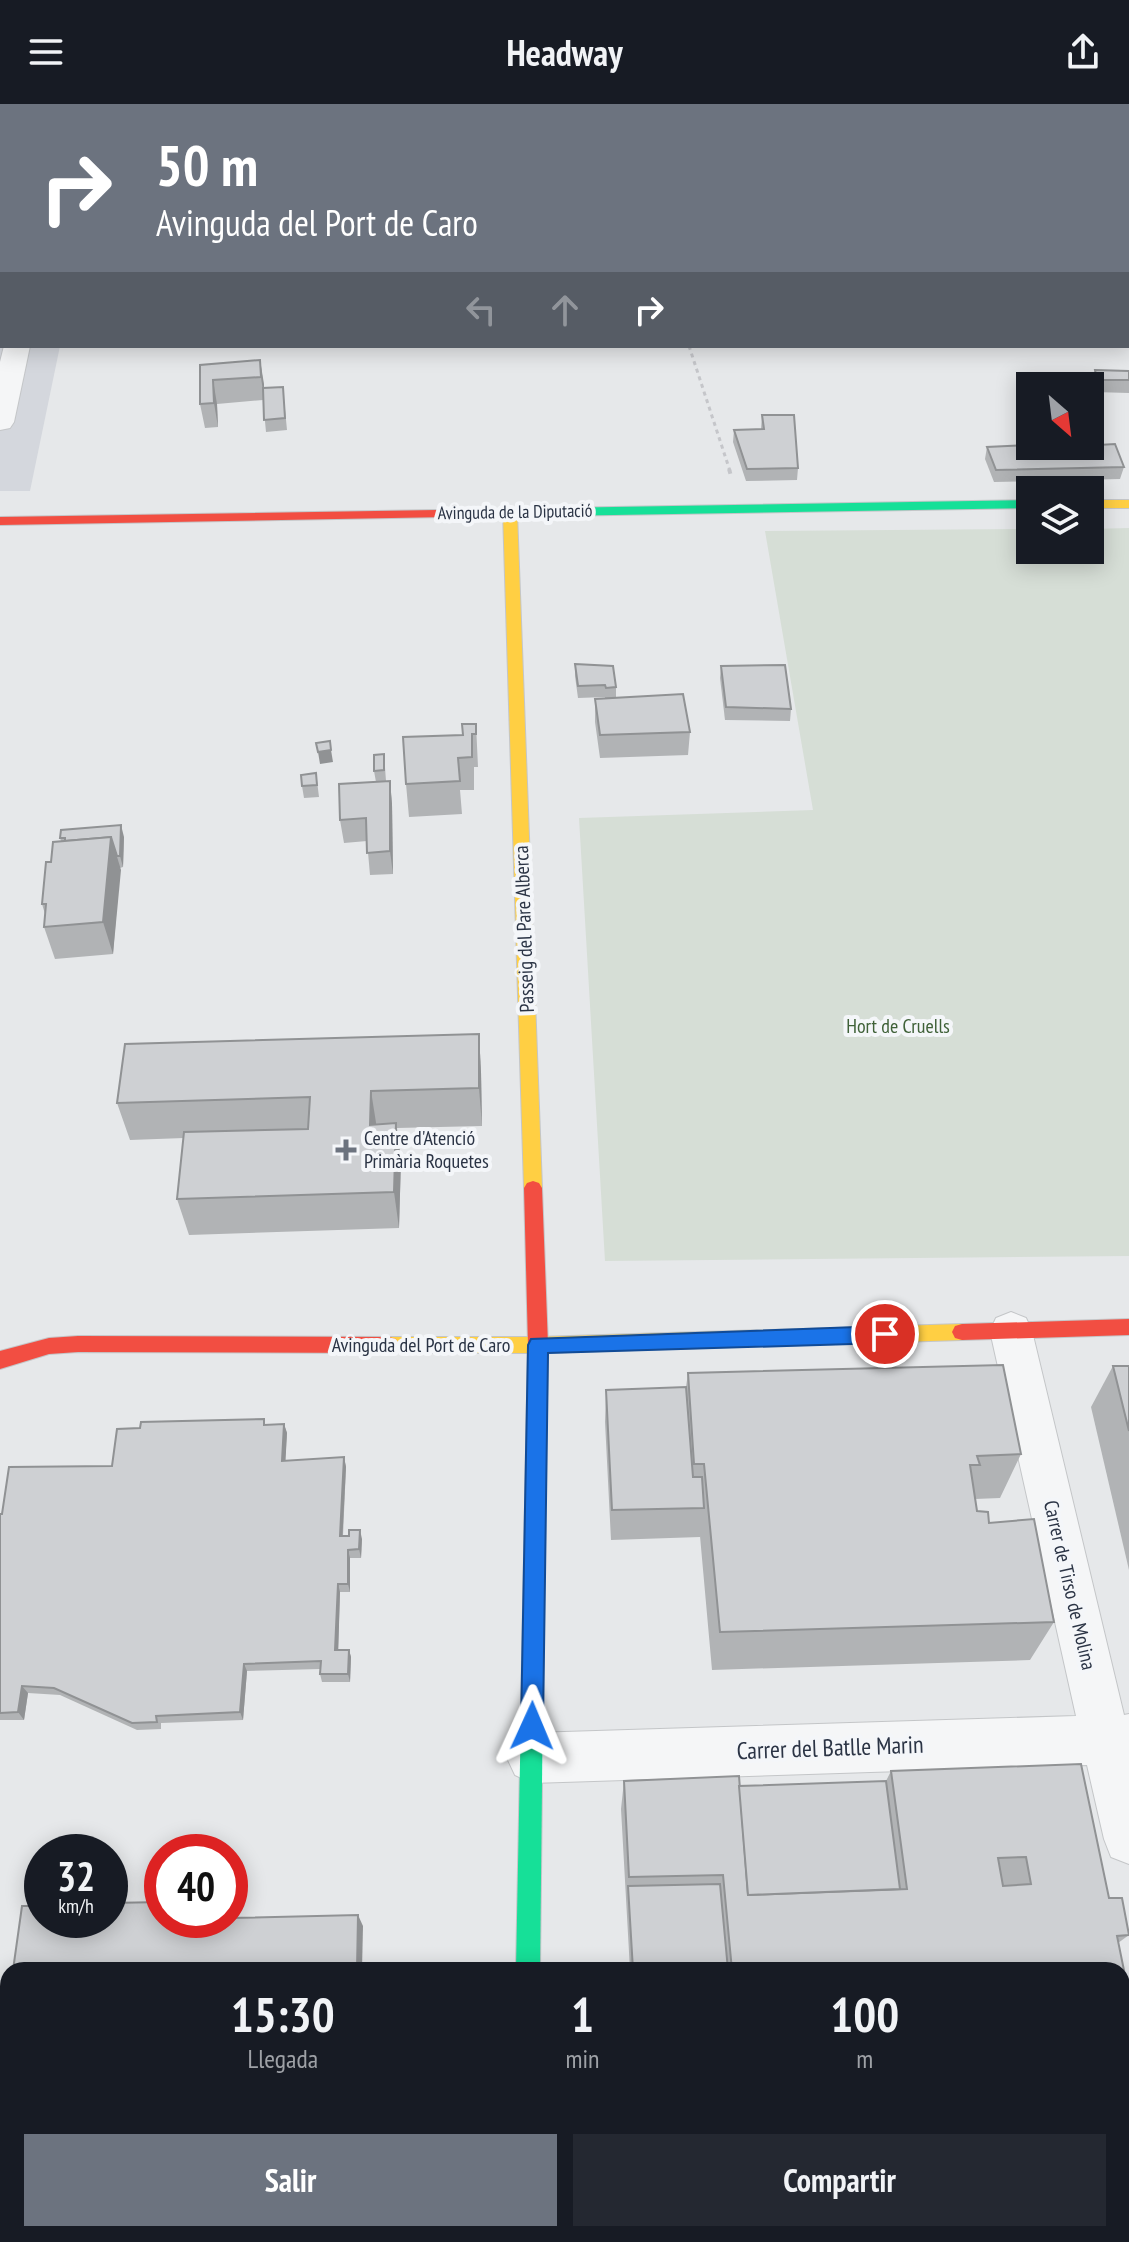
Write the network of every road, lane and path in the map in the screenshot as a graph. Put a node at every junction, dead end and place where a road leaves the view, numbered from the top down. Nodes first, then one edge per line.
1 (17, 348) edge
2 (690, 348) edge
3 (0, 422) edge
4 (1016, 504) edge
5 (1104, 504) edge
6 (1129, 504) edge
7 (738, 509) junction
8 (510, 512) junction
9 (0, 521) edge
10 (1129, 1327) edge
11 (1011, 1331) junction
12 (12, 1335) dead end
13 (538, 1345) junction
14 (49, 1346) junction
15 (0, 1360) edge
16 (1117, 1739) edge
17 (532, 1758) junction
18 (1129, 1839) edge
19 (528, 1962) edge

1 - 3 street
2 - 7 path
4 - 7 street, Avinguda de la Diputació
5 - 6 street
7 - 8 street, Avinguda de la Diputació
8 - 9 street, Avinguda de la Diputació
8 - 13 street, Passeig del Pare Alberca
10 - 11 street, Avinguda del Port de Caro
11 - 13 street, Avinguda del Port de Caro
11 - 16 street, Carrer de Tirso de Molina
12 - 14 street, Avinguda del Port de Caro
13 - 14 street, Avinguda del Port de Caro
13 - 17 street, Passeig del Pare Alberca
14 - 15 street, Avinguda del Port de Caro
16 - 17 street, Carrer del Batlle Marin
16 - 18 street, Carrer de Tirso de Molina
17 - 19 street, Passeig del Pare Alberca

